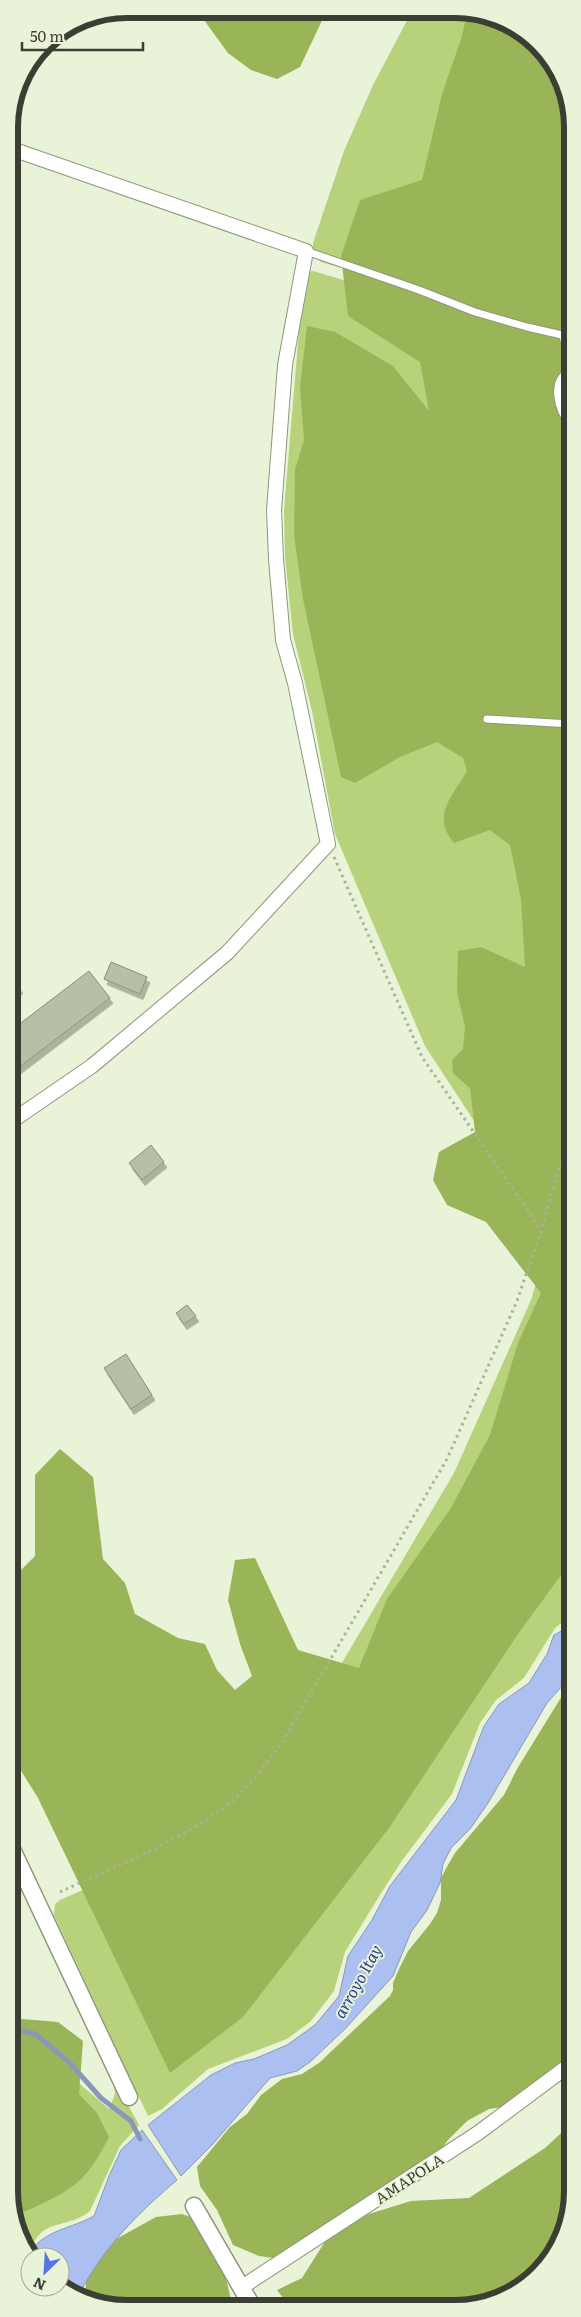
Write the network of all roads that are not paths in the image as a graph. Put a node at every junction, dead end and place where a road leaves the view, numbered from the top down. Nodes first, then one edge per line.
1 (18, 151) edge
2 (306, 251) junction
3 (563, 336) joint
4 (564, 340) edge
5 (564, 375) edge
6 (564, 416) edge
7 (487, 719) dead end
8 (564, 724) edge
9 (18, 1117) edge
10 (18, 1862) edge
11 (563, 2070) edge
12 (129, 2097) dead end
13 (194, 2206) dead end
14 (242, 2288) junction
15 (249, 2300) edge

1 - 2 street
2 - 3 lane
2 - 9 street
3 - 4 lane
5 - 6 lane
7 - 8 lane
10 - 12 street
11 - 14 street, AMAPOLA
13 - 14 street
14 - 15 street

